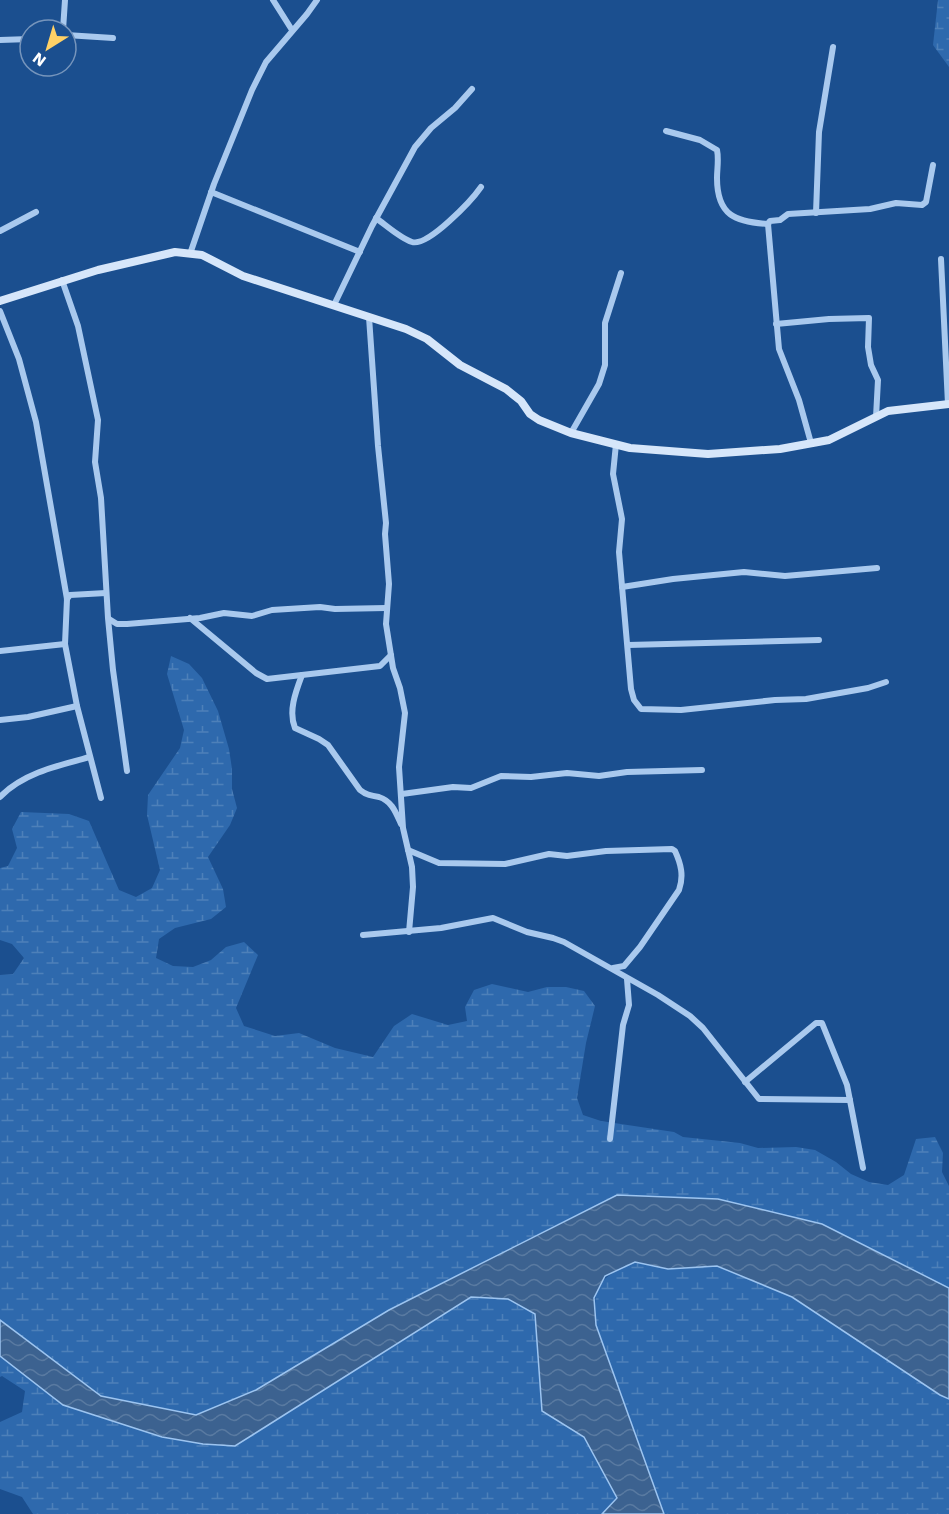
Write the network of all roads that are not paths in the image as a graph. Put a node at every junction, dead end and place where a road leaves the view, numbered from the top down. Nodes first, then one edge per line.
1 (65, 0) edge
2 (273, 0) edge
3 (316, 0) edge
4 (64, 18) edge
5 (292, 30) junction
6 (78, 36) edge
7 (113, 38) dead end
8 (18, 39) edge
9 (0, 40) edge
10 (833, 47) dead end
11 (472, 89) dead end
12 (666, 131) dead end
13 (933, 165) dead end
14 (481, 187) dead end
15 (211, 192) junction
16 (36, 212) dead end
17 (816, 213) junction
18 (376, 218) junction
19 (768, 224) junction
20 (0, 231) edge
21 (360, 252) junction
22 (190, 254) junction
23 (941, 259) dead end
24 (621, 273) dead end
25 (62, 280) junction
26 (0, 301) edge
27 (334, 305) junction
28 (0, 311) edge
29 (947, 315) edge
30 (369, 317) junction
31 (776, 324) junction
32 (948, 404) edge
33 (876, 417) junction
34 (571, 433) junction
35 (811, 443) junction
36 (616, 444) junction
37 (877, 568) dead end
38 (622, 587) junction
39 (106, 593) junction
40 (67, 599) junction
41 (386, 608) junction
42 (108, 618) junction
43 (190, 618) junction
44 (819, 640) dead end
45 (65, 644) junction
46 (628, 645) junction
47 (0, 651) edge
48 (392, 656) junction
49 (302, 675) junction
50 (885, 682) dead end
51 (77, 706) junction
52 (0, 720) edge
53 (90, 757) junction
54 (702, 770) dead end
55 (127, 771) dead end
56 (402, 794) junction
57 (0, 797) edge
58 (101, 798) dead end
59 (403, 828) junction
60 (408, 850) junction
61 (409, 932) junction
62 (363, 935) dead end
63 (609, 968) junction
64 (627, 979) junction
65 (745, 1082) junction
66 (850, 1100) junction
67 (610, 1138) dead end
68 (863, 1168) dead end

1 - 4 street
2 - 5 street
3 - 5 street
5 - 15 street
6 - 7 street
8 - 9 street
10 - 17 street
11 - 18 street
12 - 19 street
13 - 17 street
14 - 18 street
15 - 21 street
15 - 22 street
16 - 20 street
17 - 19 street
18 - 21 street
19 - 31 street
21 - 27 street
22 - 25 main road
22 - 27 main road
23 - 29 street
24 - 34 street
25 - 26 main road
25 - 39 street
27 - 30 main road
28 - 40 street
29 - 32 street
30 - 34 main road
30 - 41 street
31 - 33 street
31 - 35 street
32 - 33 main road
33 - 35 main road
34 - 36 main road
35 - 36 main road
36 - 38 street
37 - 38 street
38 - 46 street
39 - 40 street
39 - 42 street
40 - 45 street
41 - 43 street
41 - 48 street
42 - 43 street
42 - 55 street
43 - 49 street
44 - 46 street
45 - 47 street
45 - 51 street
46 - 50 street
48 - 49 street
48 - 56 street
49 - 59 street
51 - 52 street
51 - 53 street
53 - 57 street
53 - 58 street
54 - 56 street
56 - 59 street
59 - 60 street
60 - 61 street
60 - 63 street
61 - 62 street
61 - 63 street
63 - 64 street
64 - 65 street
64 - 67 street
65 - 66 street
65 - 66 street
66 - 68 street

